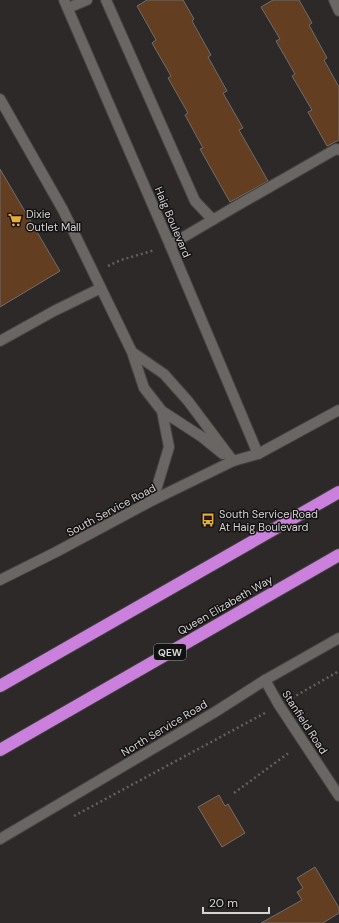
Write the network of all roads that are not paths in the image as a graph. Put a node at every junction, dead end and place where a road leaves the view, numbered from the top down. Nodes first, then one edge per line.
1 (87, 0) edge
2 (106, 0) edge
3 (334, 0) edge
4 (66, 4) edge
5 (339, 11) edge
6 (0, 99) edge
7 (339, 150) edge
8 (213, 220) junction
9 (170, 245) junction
10 (101, 288) junction
11 (0, 341) edge
12 (132, 352) junction
13 (339, 410) edge
14 (162, 411) junction
15 (258, 454) junction
16 (233, 461) junction
17 (339, 492) edge
18 (153, 500) junction
19 (339, 555) edge
20 (0, 580) edge
21 (339, 638) edge
22 (265, 680) junction
23 (0, 686) edge
24 (0, 750) edge
25 (339, 796) edge
26 (0, 839) edge

1 - 4 main road
2 - 8 main road
3 - 5 main road
4 - 9 main road, Haig Boulevard
6 - 10 main road
7 - 8 main road
8 - 9 main road
9 - 15 main road, Haig Boulevard
10 - 11 main road
10 - 12 main road
12 - 14 main road
12 - 16 main road
13 - 15 main road
14 - 16 main road
14 - 18 main road
15 - 16 main road, South Service Road
16 - 18 main road, South Service Road
17 - 23 highway
18 - 20 main road, South Service Road
19 - 24 highway, Queen Elizabeth Way / QEW
21 - 22 main road, North Service Road
22 - 25 main road, Stanfield Road
22 - 26 main road, North Service Road

